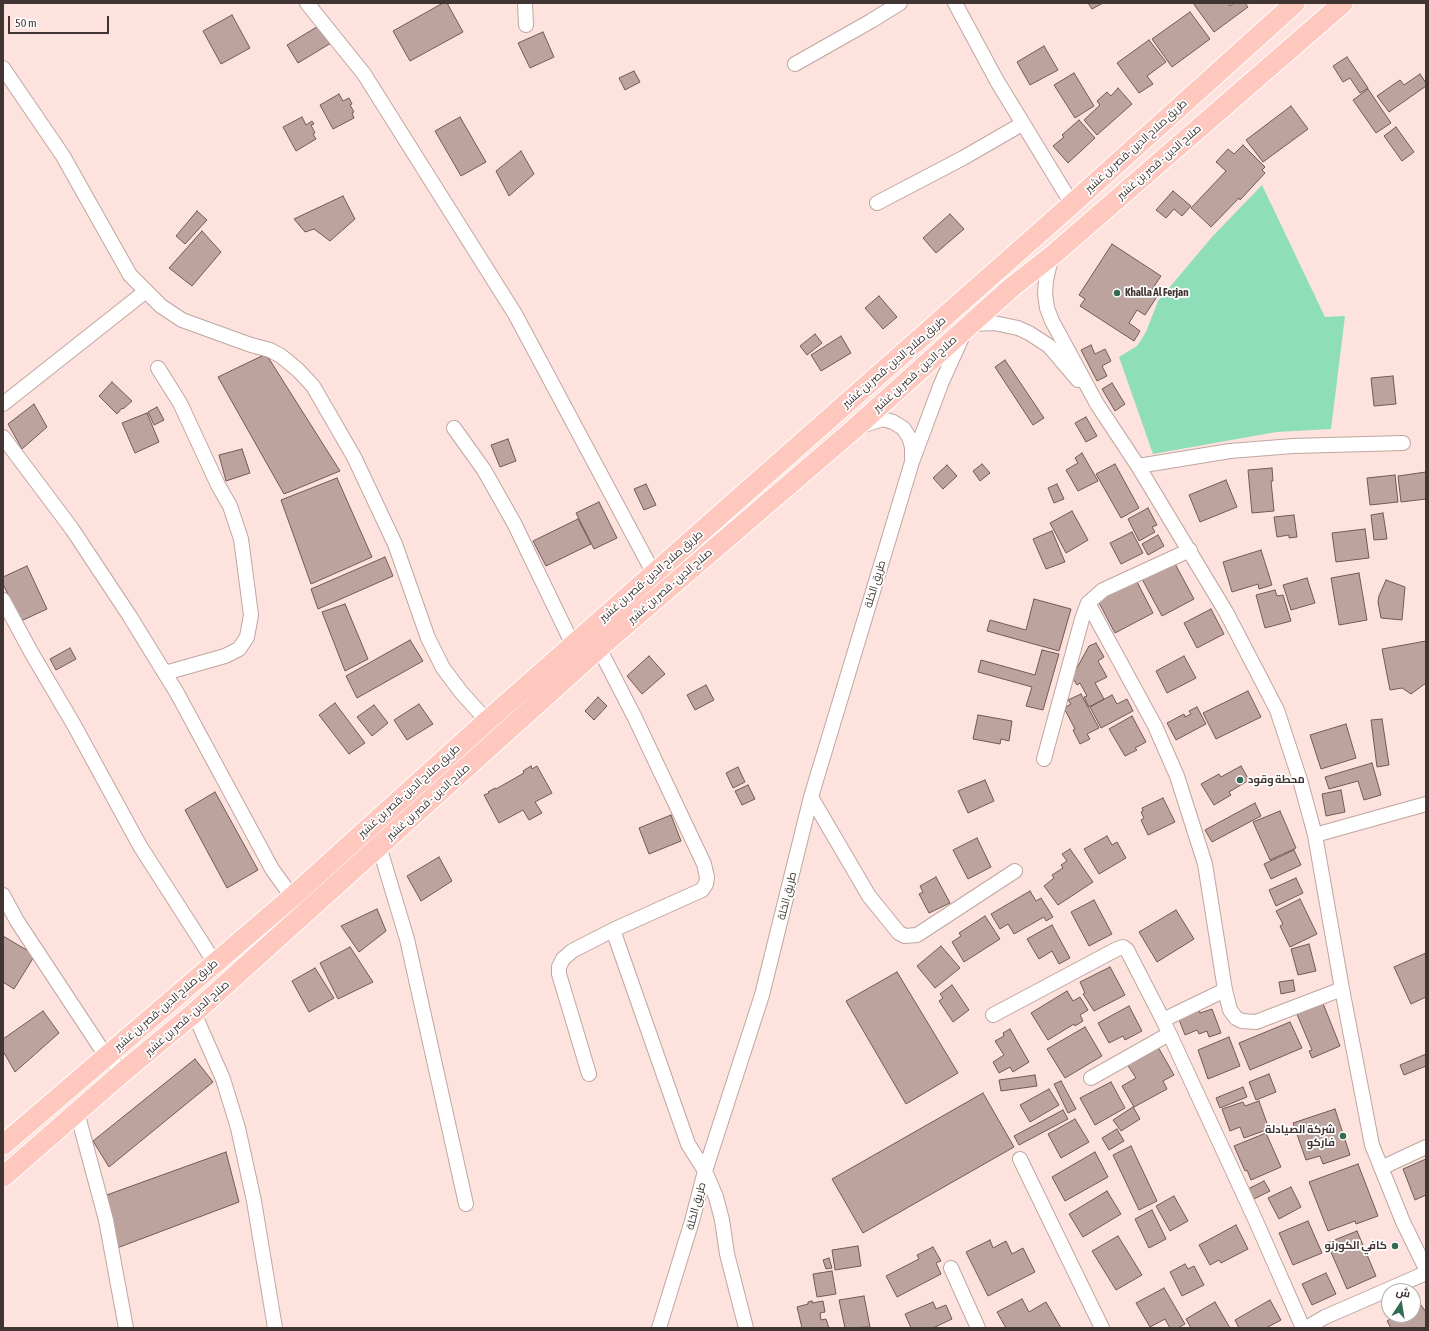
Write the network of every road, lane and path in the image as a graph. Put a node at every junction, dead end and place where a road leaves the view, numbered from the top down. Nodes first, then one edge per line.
1 (307, 3) edge
2 (524, 3) edge
3 (900, 3) edge
4 (955, 3) edge
5 (1296, 3) edge
6 (1343, 3) edge
7 (526, 25) dead end
8 (796, 64) dead end
9 (3, 68) edge
10 (1022, 124) junction
11 (878, 203) dead end
12 (1072, 204) junction
13 (1054, 254) junction
14 (146, 291) junction
15 (968, 327) junction
16 (158, 368) dead end
17 (3, 404) edge
18 (1097, 404) junction
19 (454, 428) dead end
20 (854, 429) junction
21 (3, 437) edge
22 (1403, 443) dead end
23 (912, 462) junction
24 (1138, 466) junction
25 (1190, 550) junction
26 (654, 574) junction
27 (3, 600) edge
28 (1088, 603) junction
29 (573, 645) junction
30 (599, 648) junction
31 (164, 673) junction
32 (487, 721) junction
33 (1044, 759) dead end
34 (811, 797) junction
35 (1426, 804) edge
36 (1315, 835) junction
37 (379, 846) junction
38 (1015, 871) dead end
39 (3, 895) edge
40 (292, 897) junction
41 (10, 922) edge
42 (613, 930) junction
43 (215, 962) junction
44 (1342, 989) junction
45 (1225, 990) junction
46 (194, 1013) junction
47 (993, 1015) dead end
48 (1163, 1020) junction
49 (1169, 1034) junction
50 (106, 1056) junction
51 (123, 1072) junction
52 (589, 1074) dead end
53 (1091, 1078) dead end
54 (77, 1112) junction
55 (3, 1145) edge
56 (1426, 1147) edge
57 (1020, 1159) dead end
58 (1381, 1168) junction
59 (706, 1170) junction
60 (3, 1177) edge
61 (466, 1204) dead end
62 (951, 1268) dead end
63 (1426, 1269) edge
64 (1426, 1273) edge
65 (126, 1328) edge
66 (274, 1328) edge
67 (659, 1328) edge
68 (746, 1328) edge
69 (978, 1328) edge
70 (1102, 1328) edge
71 (1304, 1328) edge

1 - 26 street
2 - 7 street
3 - 8 street
4 - 10 street
5 - 12 highway, طريق صلاح الدين -قصر بن غشير
6 - 13 highway, صلاح الدين - قصر بن غشير
9 - 14 street
10 - 11 street
10 - 12 street
12 - 26 highway, طريق صلاح الدين -قصر بن غشير
13 - 15 highway, صلاح الدين - قصر بن غشير
13 - 18 street
14 - 17 street
14 - 32 street
15 - 18 street
15 - 20 highway, صلاح الدين - قصر بن غشير
15 - 23 street, طريق الخلة
16 - 31 street
18 - 24 street
19 - 29 street
20 - 23 street, طريق الخلة
20 - 30 highway, صلاح الدين - قصر بن غشير
21 - 31 street
22 - 24 street
23 - 34 street, طريق الخلة
24 - 25 street
25 - 28 street
25 - 36 street
26 - 29 highway, طريق صلاح الدين -قصر بن غشير
27 - 43 street
28 - 33 street
28 - 45 street
29 - 32 highway, طريق صلاح الدين -قصر بن غشير
30 - 37 highway, صلاح الدين - قصر بن غشير
30 - 42 street
31 - 40 street
32 - 40 highway, طريق صلاح الدين -قصر بن غشير
34 - 38 street
34 - 59 street, طريق الخلة
35 - 36 street
36 - 44 street
37 - 46 highway, صلاح الدين - قصر بن غشير
37 - 61 street
39 - 41 street
40 - 43 highway, طريق صلاح الدين -قصر بن غشير
41 - 50 street
42 - 52 street
42 - 59 street
43 - 50 highway, طريق صلاح الدين -قصر بن غشير
44 - 45 street
44 - 58 street
45 - 48 street
46 - 51 highway, صلاح الدين - قصر بن غشير
46 - 66 street
47 - 48 street
48 - 49 street
49 - 53 street
49 - 71 street
50 - 51 street
50 - 55 highway, طريق صلاح الدين -قصر بن غشير
51 - 54 highway, صلاح الدين - قصر بن غشير
54 - 60 highway, صلاح الدين - قصر بن غشير
54 - 65 street
56 - 58 street
57 - 70 street
58 - 63 street
59 - 67 street, طريق الخلة
59 - 68 street
62 - 69 street
64 - 71 street

